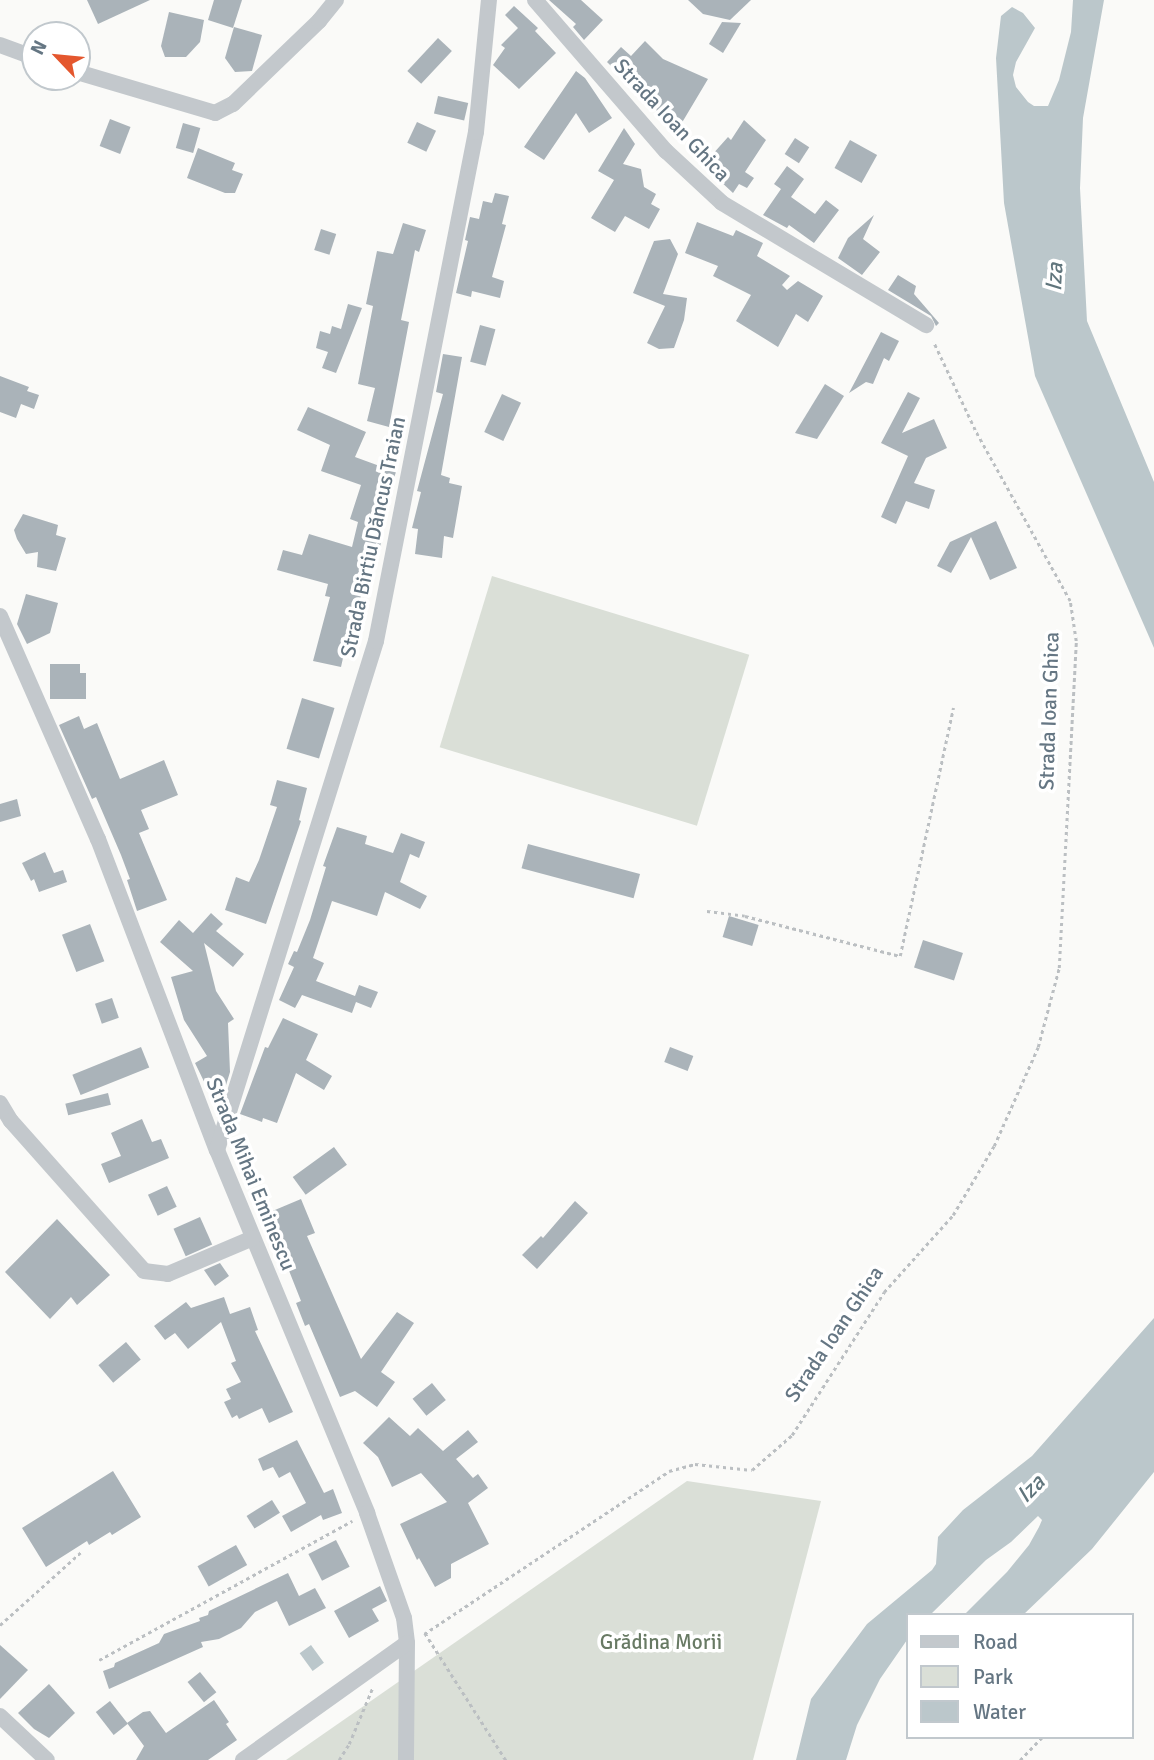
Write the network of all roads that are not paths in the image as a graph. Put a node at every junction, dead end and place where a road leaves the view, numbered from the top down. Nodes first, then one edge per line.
1 (336, 0) edge
2 (489, 0) edge
3 (535, 0) edge
4 (0, 45) edge
5 (21, 53) edge
6 (91, 76) edge
7 (926, 325) road end
8 (0, 616) edge
9 (0, 1103) edge
10 (217, 1150) junction
11 (253, 1238) junction
12 (407, 1643) junction
13 (0, 1716) edge
14 (47, 1760) edge
15 (243, 1760) edge
16 (406, 1760) edge

1 - 6 street
2 - 10 street, Strada Birtiu Dăncus Traian
3 - 7 street, Strada Ioan Ghica
4 - 5 street
8 - 10 street, Strada Mihai Eminescu
9 - 11 street
10 - 11 street, Strada Mihai Eminescu
11 - 12 street, Strada Mihai Eminescu
12 - 15 street
12 - 16 street, Strada Mihai Eminescu
13 - 14 street

